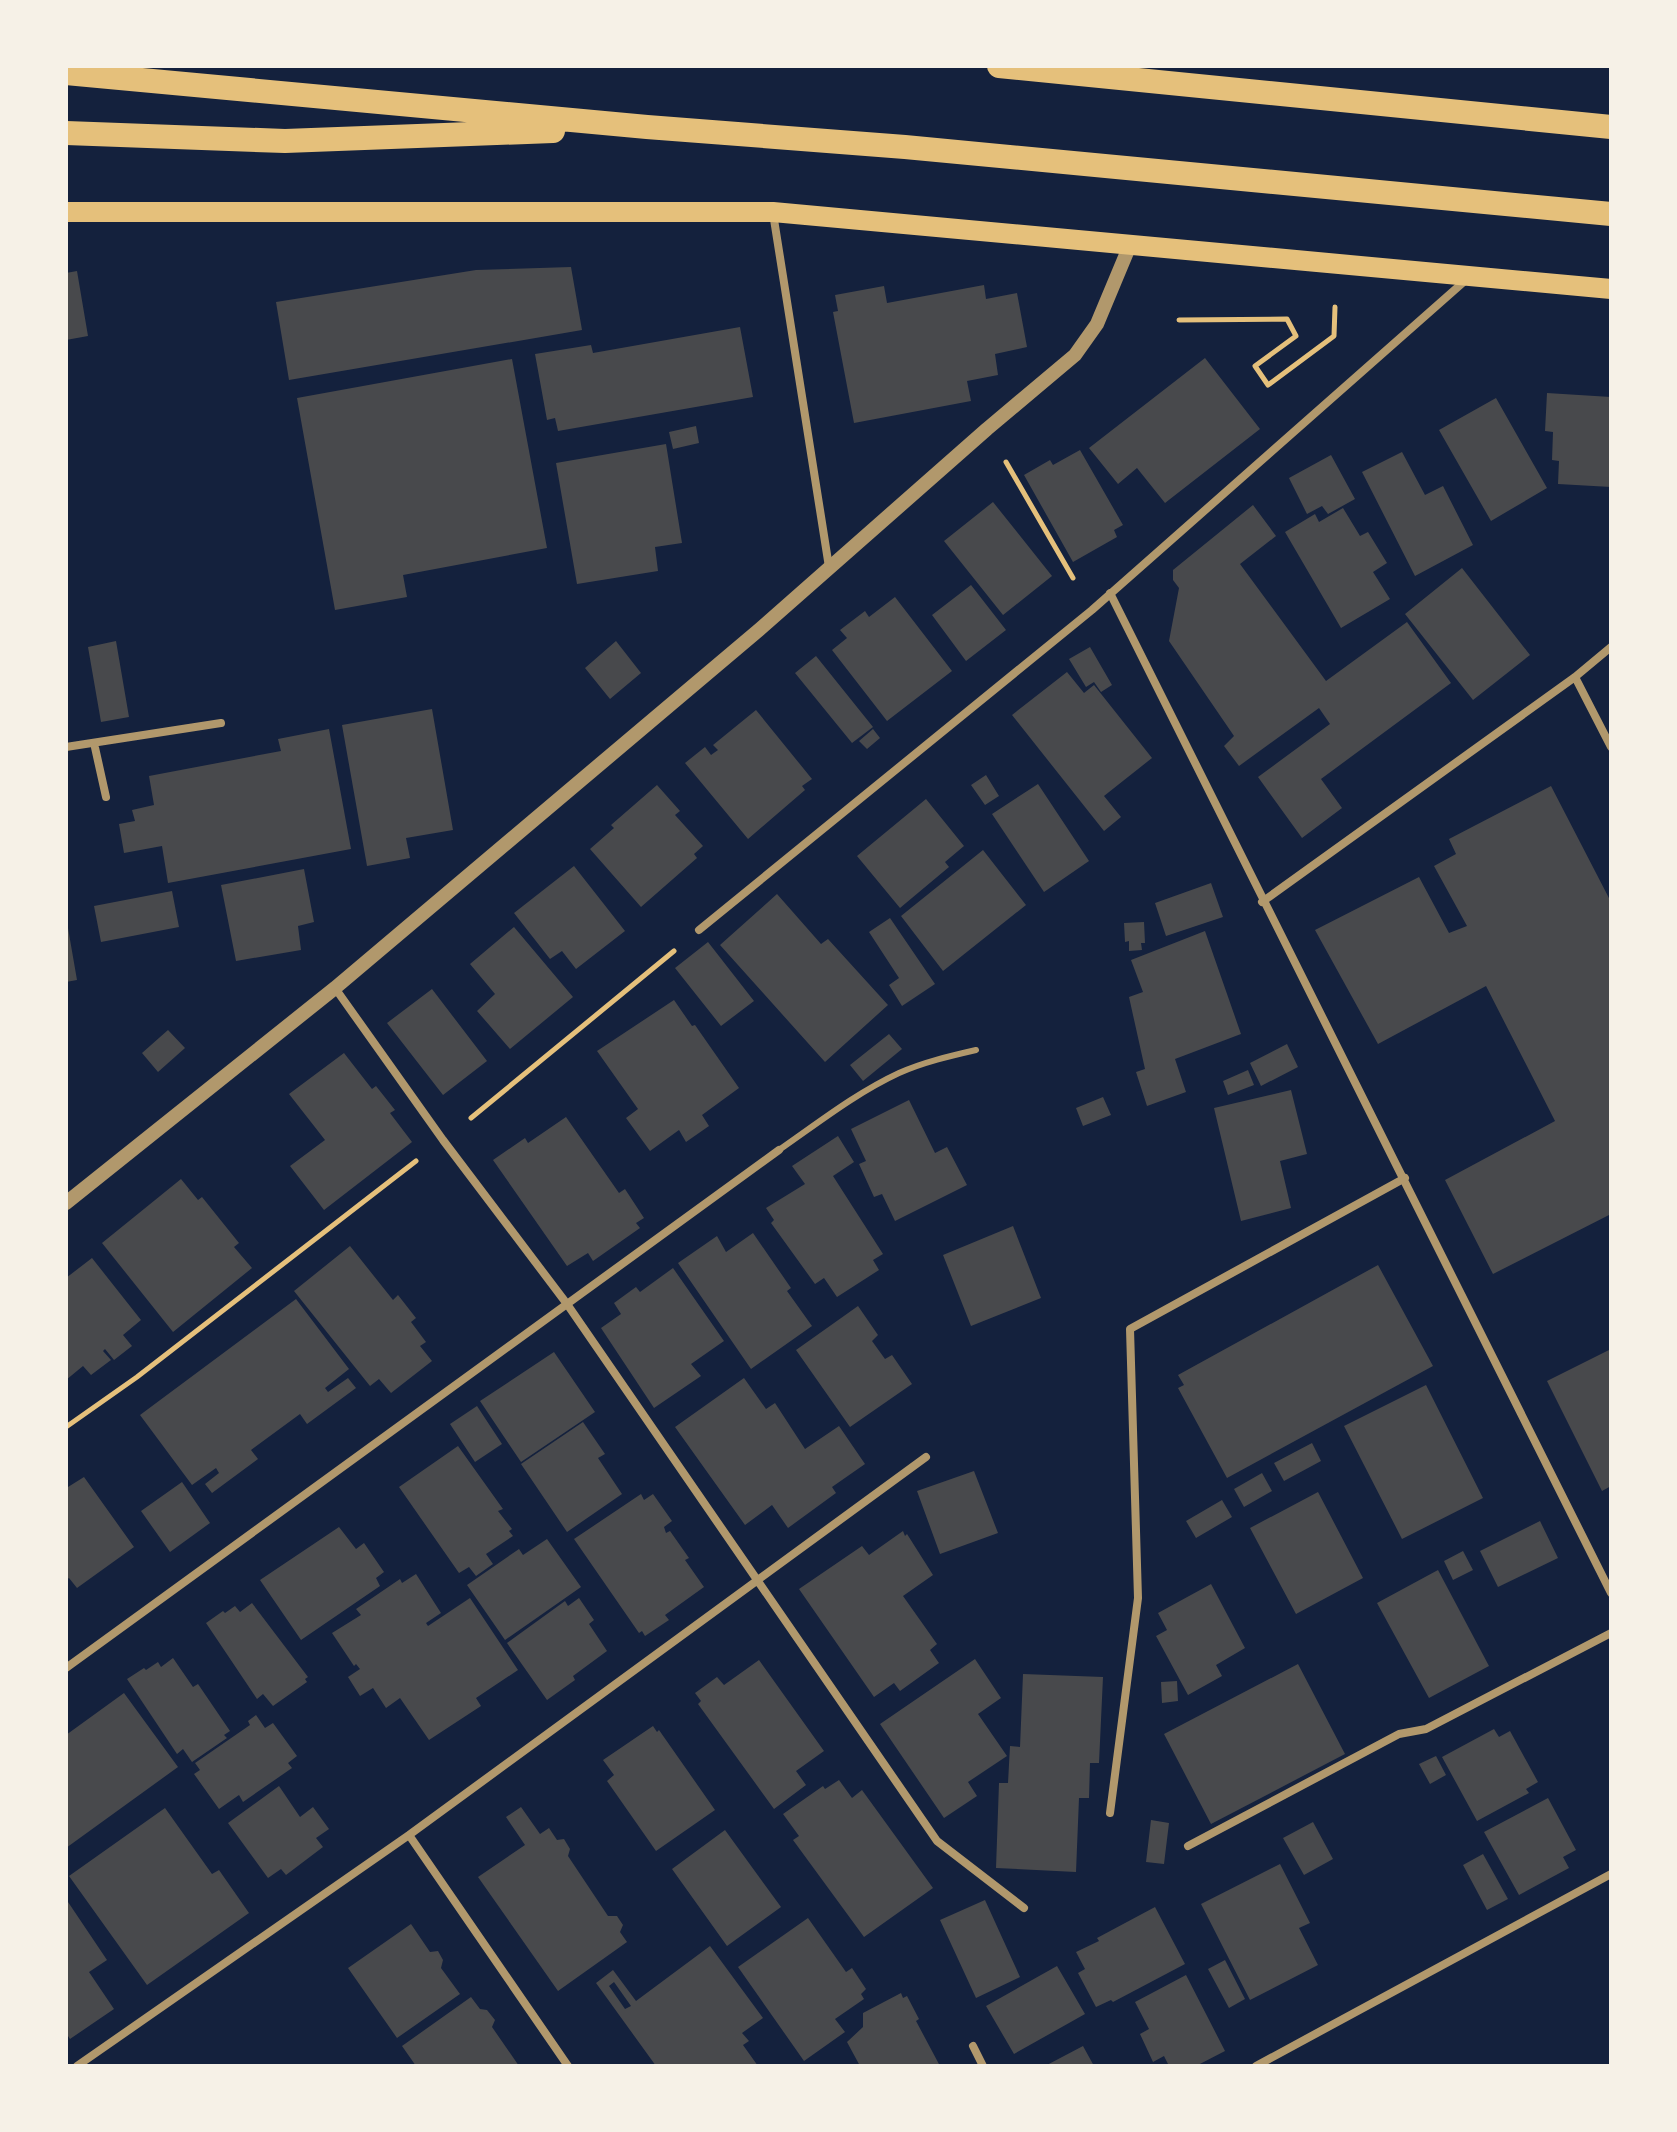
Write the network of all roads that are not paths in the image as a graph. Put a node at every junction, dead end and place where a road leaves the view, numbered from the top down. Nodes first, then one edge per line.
1 (999, 66) edge
2 (66, 73) edge
3 (647, 127) junction
4 (1611, 127) edge
5 (66, 133) edge
6 (66, 212) edge
7 (773, 212) junction
8 (1611, 214) edge
9 (1130, 245) junction
10 (1470, 277) junction
11 (1611, 289) edge
12 (829, 568) junction
13 (1110, 593) junction
14 (1611, 647) edge
15 (1575, 677) junction
16 (221, 723) dead end
17 (94, 743) junction
18 (66, 747) edge
19 (1611, 747) edge
20 (106, 797) dead end
21 (1262, 902) junction
22 (699, 930) road end
23 (335, 988) junction
24 (976, 1050) dead end
25 (779, 1150) joint
26 (1405, 1178) junction
27 (66, 1203) edge
28 (567, 1304) junction
29 (926, 1457) dead end
30 (758, 1578) junction
31 (1611, 1593) edge
32 (1611, 1633) edge
33 (66, 1668) edge
34 (1110, 1813) dead end
35 (409, 1835) junction
36 (1188, 1846) dead end
37 (1611, 1874) edge
38 (1024, 1908) dead end
39 (973, 2046) dead end
40 (77, 2066) edge
41 (568, 2066) edge
42 (983, 2066) edge
43 (1256, 2066) edge

1 - 4 highway
2 - 3 highway
3 - 5 highway
3 - 8 highway
6 - 7 main road
7 - 9 main road
7 - 12 street
9 - 10 main road
9 - 12 street
10 - 11 main road
10 - 13 street
12 - 23 street
13 - 21 street
13 - 22 street
14 - 15 street
15 - 19 street
15 - 21 street
16 - 17 street
17 - 18 street
17 - 20 street
21 - 26 street
23 - 27 street
23 - 28 street
24 - 25 lane
25 - 28 street
26 - 31 street
26 - 34 street
28 - 30 street
28 - 33 street
29 - 30 street
30 - 35 street
30 - 38 street
32 - 36 street
35 - 40 street
35 - 41 street
37 - 43 street
39 - 42 street

